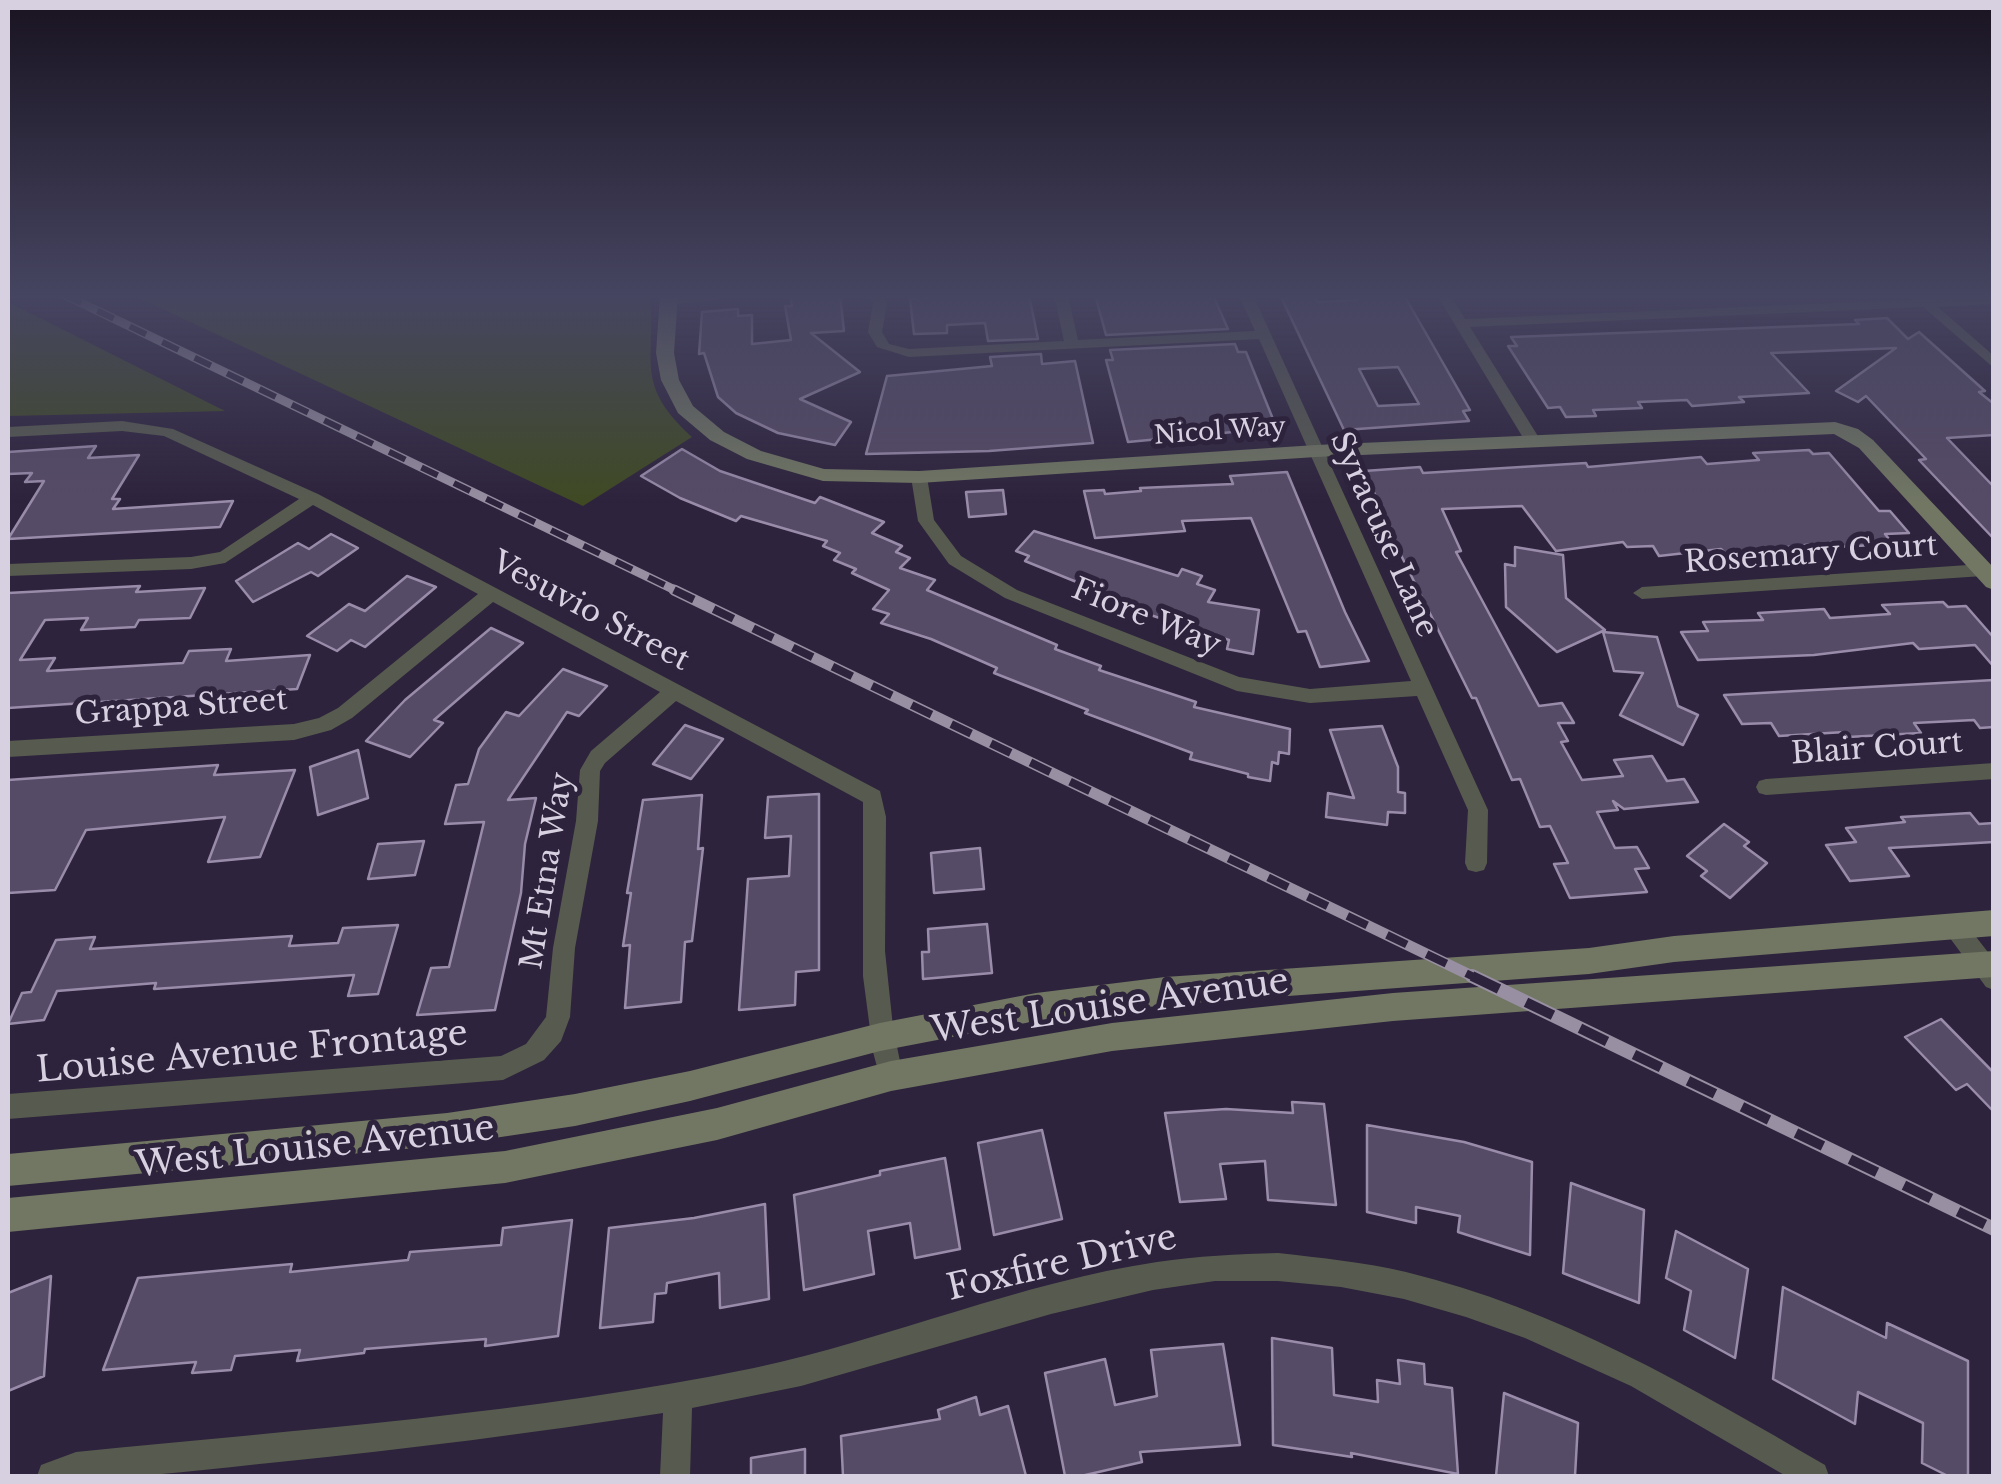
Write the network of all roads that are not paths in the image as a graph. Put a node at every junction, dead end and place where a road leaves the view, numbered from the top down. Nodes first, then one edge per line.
1 (667, 364) edge
2 (1275, 364) edge
3 (1486, 364) edge
4 (8, 432) edge
5 (1533, 441) junction
6 (1316, 451) junction
7 (919, 476) junction
8 (312, 498) junction
9 (8, 570) edge
10 (1988, 576) edge
11 (492, 593) junction
12 (1642, 594) dead end
13 (1421, 688) junction
14 (675, 691) junction
15 (8, 749) edge
16 (1994, 770) edge
17 (1766, 788) dead end
18 (1476, 863) dead end
19 (1994, 924) edge
20 (1955, 927) junction
21 (1990, 969) edge
22 (880, 1036) junction
23 (503, 1068) joint
24 (891, 1076) junction
25 (8, 1108) edge
26 (8, 1170) edge
27 (8, 1215) edge
28 (678, 1396) junction
29 (52, 1476) edge
30 (675, 1476) edge
31 (1814, 1476) edge

1 - 7 main road, Nicol Way
2 - 6 street, Syracuse Lane
3 - 5 street
4 - 8 street, Vesuvio Street
5 - 6 main road, Nicol Way
5 - 10 main road, Nicol Way
6 - 7 main road, Nicol Way
6 - 13 street, Syracuse Lane
7 - 13 street, Fiore Way
8 - 9 street
8 - 11 street, Vesuvio Street
10 - 12 street, Rosemary Court
11 - 14 street, Vesuvio Street
11 - 15 street, Grappa Street
13 - 18 street, Syracuse Lane
14 - 22 street, Vesuvio Street
14 - 23 street, Mt Etna Way
16 - 17 street, Blair Court
19 - 20 main road, West Louise Avenue
20 - 21 street
20 - 22 main road, West Louise Avenue
21 - 24 main road, West Louise Avenue
22 - 24 street, Vesuvio Street
22 - 26 main road, West Louise Avenue
23 - 25 street, Louise Avenue Frontage
24 - 27 main road, West Louise Avenue
28 - 29 street, Foxfire Drive
28 - 30 street
28 - 31 street, Foxfire Drive

